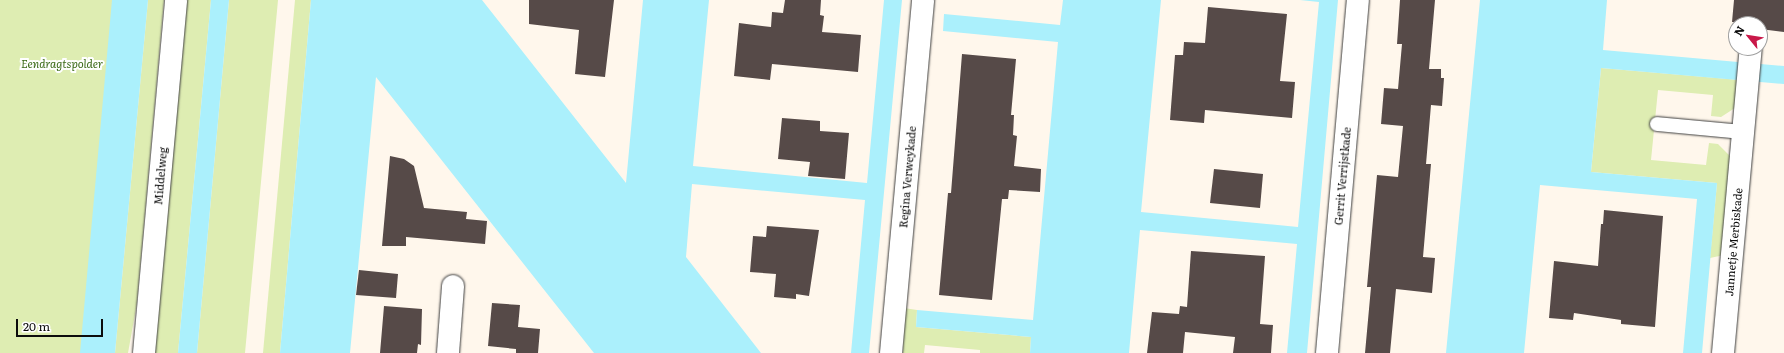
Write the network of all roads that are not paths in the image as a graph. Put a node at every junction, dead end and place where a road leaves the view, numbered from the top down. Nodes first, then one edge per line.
1 (176, 0) edge
2 (923, 0) edge
3 (1358, 0) edge
4 (1750, 56) edge
5 (1657, 124) dead end
6 (1744, 132) junction
7 (453, 286) dead end
8 (144, 353) edge
9 (448, 353) edge
10 (891, 353) edge
11 (1327, 353) edge
12 (1723, 353) edge

1 - 8 street, Middelweg
2 - 10 street, Regina Verweykade
3 - 11 street, Gerrit Verrijstkade
4 - 6 street, Jannetje Merbiskade
5 - 6 lane
6 - 12 street, Jannetje Merbiskade
7 - 9 street

